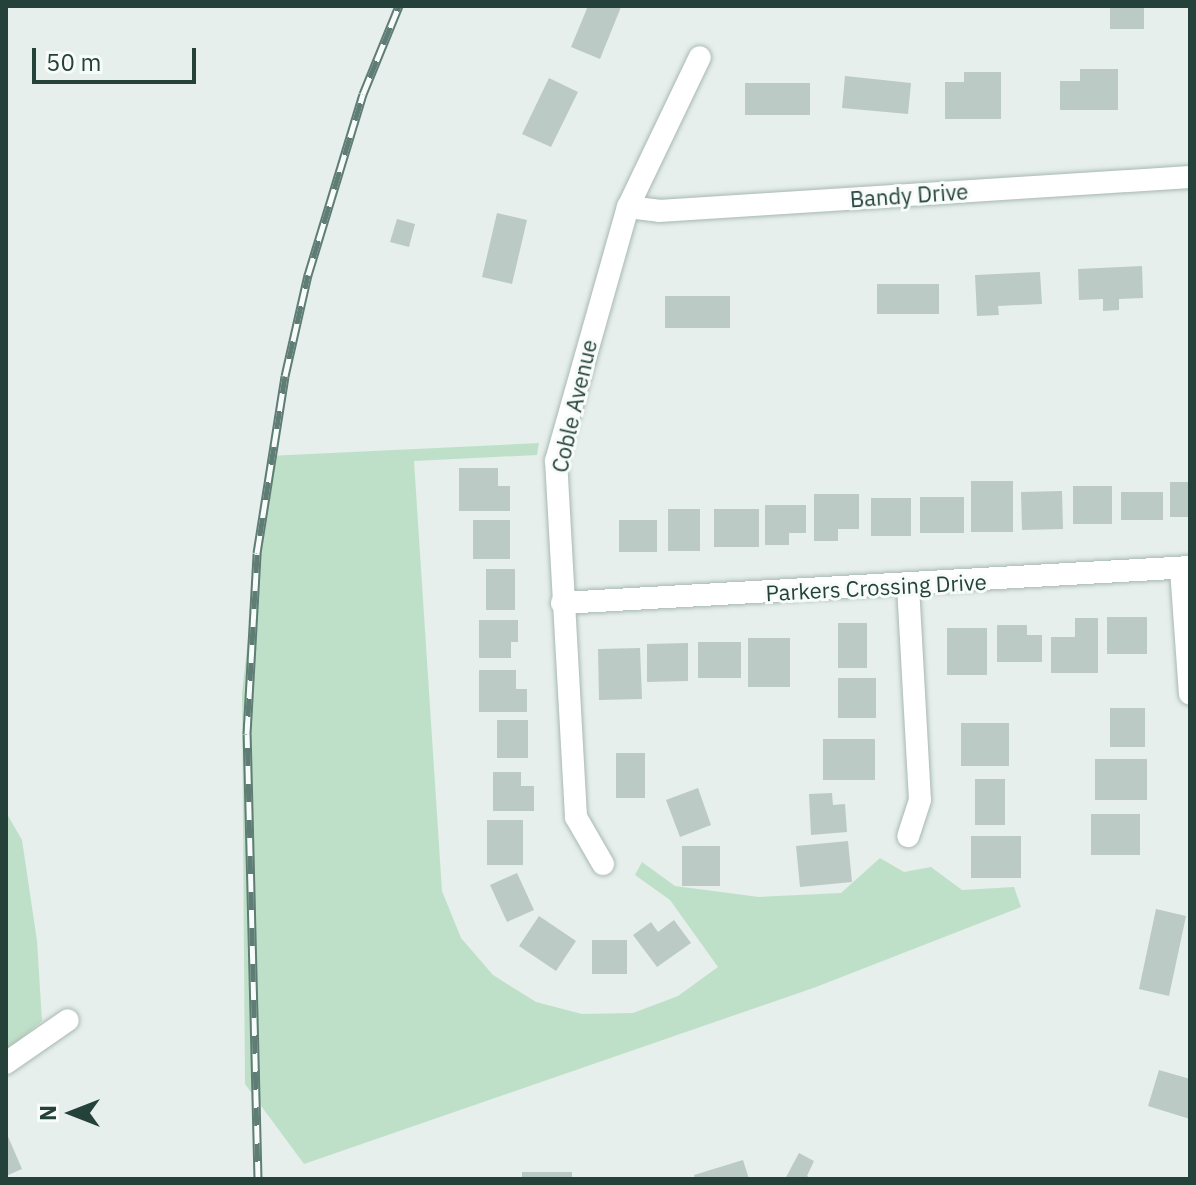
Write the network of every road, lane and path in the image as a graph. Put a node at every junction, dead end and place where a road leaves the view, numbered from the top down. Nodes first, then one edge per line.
1 (700, 57) dead end
2 (1190, 177) edge
3 (628, 207) junction
4 (1186, 568) edge
5 (908, 586) junction
6 (562, 603) junction
7 (1190, 694) edge
8 (908, 836) dead end
9 (603, 864) dead end
10 (68, 1020) dead end
11 (6, 1063) edge

1 - 3 street, Coble Avenue
2 - 3 street, Bandy Drive
3 - 6 street, Coble Avenue
4 - 5 street, Parkers Crossing Drive
4 - 7 street
5 - 6 street, Parkers Crossing Drive
5 - 8 street
6 - 9 street, Coble Avenue
10 - 11 street

